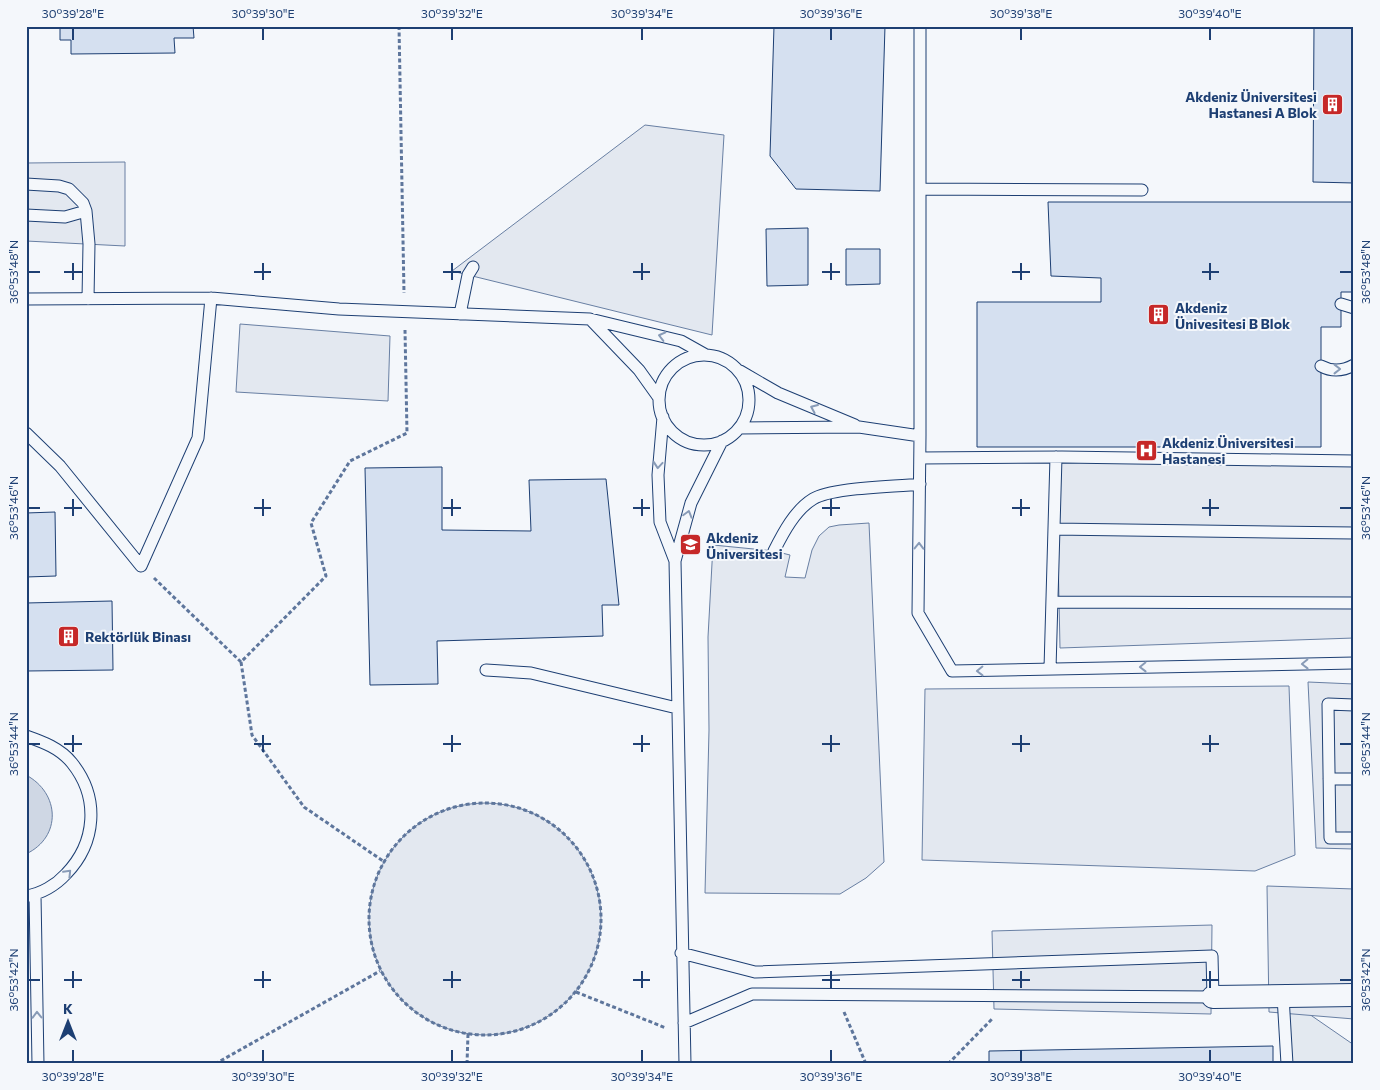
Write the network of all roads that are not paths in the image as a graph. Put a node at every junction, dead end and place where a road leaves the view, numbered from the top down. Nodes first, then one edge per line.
1 (920, 26) edge
2 (26, 184) edge
3 (920, 189) junction
4 (1142, 190) dead end
5 (86, 211) junction
6 (26, 215) edge
7 (473, 267) dead end
8 (211, 298) junction
9 (26, 299) edge
10 (88, 299) junction
11 (1341, 304) dead end
12 (1354, 308) edge
13 (460, 314) junction
14 (590, 319) junction
15 (706, 355) junction
16 (1354, 365) edge
17 (1321, 366) dead end
18 (738, 370) junction
19 (659, 398) junction
20 (663, 417) junction
21 (858, 426) junction
22 (739, 428) junction
23 (26, 433) edge
24 (920, 436) junction
25 (722, 441) junction
26 (1056, 457) junction
27 (920, 458) junction
28 (1354, 461) edge
29 (920, 484) junction
30 (1054, 529) junction
31 (1354, 533) edge
32 (774, 551) dead end
33 (675, 561) junction
34 (1052, 602) junction
35 (1354, 603) edge
36 (1354, 663) edge
37 (1050, 669) junction
38 (486, 670) dead end
39 (1354, 705) edge
40 (677, 708) junction
41 (26, 736) edge
42 (1329, 779) junction
43 (1354, 780) edge
44 (1354, 838) edge
45 (30, 895) edge
46 (681, 953) junction
47 (1354, 994) edge
48 (1283, 996) junction
49 (1213, 997) junction
50 (684, 1023) junction
51 (38, 1064) edge
52 (685, 1064) edge
53 (1287, 1064) edge

1 - 3 lane
2 - 5 lane
3 - 4 lane
3 - 24 lane
5 - 6 lane
5 - 10 lane
7 - 13 lane
8 - 10 lane
8 - 13 lane
8 - 23 lane
9 - 10 lane
11 - 12 lane
13 - 14 lane
15 -> 14 lane
14 - 19 lane
15 - 18 lane
15 - 19 lane
17 -> 16 lane
21 -> 18 lane
18 - 22 lane
19 - 20 lane
20 - 25 lane
20 -> 33 lane
21 - 22 lane
21 - 24 lane
22 - 25 lane
24 - 27 lane
33 -> 25 lane
26 - 27 lane
26 - 28 lane
26 - 30 lane
27 - 29 lane
29 - 32 lane
37 -> 29 lane
30 - 31 lane
30 - 34 lane
33 - 40 lane
34 - 35 lane
34 - 37 lane
36 -> 37 lane
38 - 40 lane
39 - 42 lane
40 - 46 lane
45 -> 41 lane
42 - 43 lane
42 - 44 lane
51 -> 45 lane
46 - 49 lane
46 - 50 lane
47 - 48 street
48 - 49 street
48 - 53 lane
49 - 50 lane
50 - 52 lane

